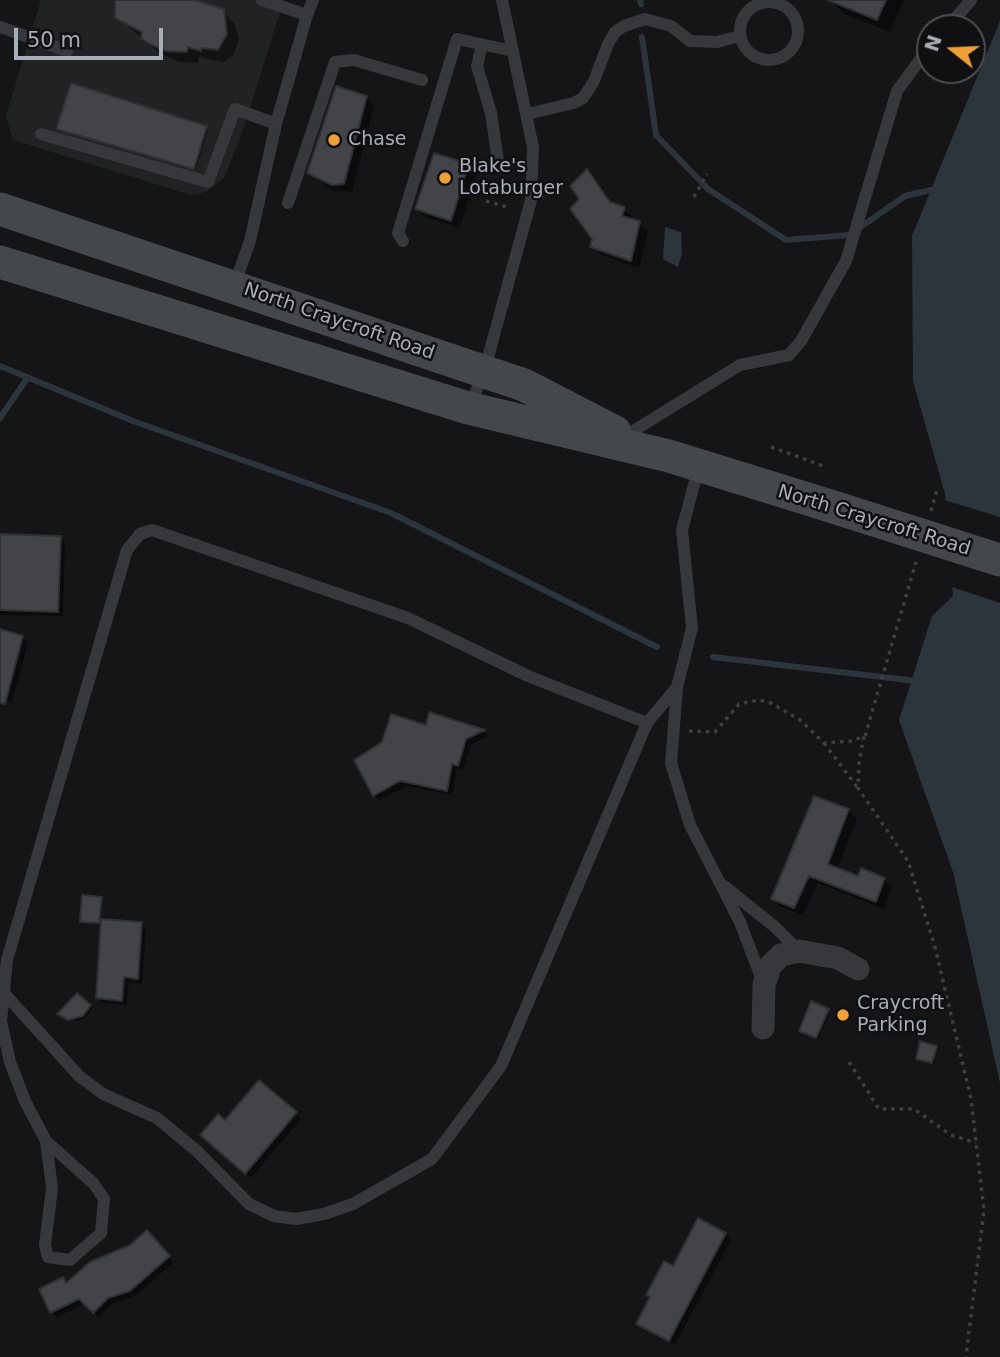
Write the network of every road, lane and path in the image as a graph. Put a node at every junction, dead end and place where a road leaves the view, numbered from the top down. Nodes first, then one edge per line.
1 (262, 0) edge
2 (313, 0) edge
3 (502, 0) edge
4 (971, 0) edge
5 (763, 1) edge
6 (959, 14) edge
7 (307, 15) junction
8 (0, 27) edge
9 (740, 36) junction
10 (482, 44) junction
11 (67, 51) dead end
12 (513, 51) junction
13 (916, 61) edge
14 (422, 80) dead end
15 (527, 114) junction
16 (276, 124) junction
17 (41, 134) dead end
18 (498, 161) dead end
19 (707, 174) dead end
20 (694, 197) dead end
21 (486, 201) dead end
22 (288, 203) dead end
23 (507, 207) dead end
24 (0, 209) edge
25 (403, 242) dead end
26 (0, 262) edge
27 (234, 286) junction
28 (484, 372) junction
29 (468, 408) junction
30 (625, 436) junction
31 (771, 447) dead end
32 (684, 461) junction
33 (825, 467) dead end
34 (1000, 560) edge
35 (901, 611) dead end
36 (677, 687) junction
37 (647, 723) junction
38 (674, 729) junction
39 (864, 736) junction
40 (824, 743) junction
41 (858, 788) junction
42 (720, 883) junction
43 (799, 951) junction
44 (858, 969) dead end
45 (764, 985) junction
46 (4, 993) junction
47 (763, 1028) dead end
48 (849, 1062) dead end
49 (46, 1141) junction
50 (976, 1143) junction
51 (966, 1357) edge

1 - 7 lane
2 - 7 lane
3 - 12 lane
4 - 6 lane
5 - 9 lane
5 - 9 lane
7 - 16 lane
8 - 11 lane
9 - 15 lane
10 - 12 lane
10 - 18 lane
10 - 25 lane
12 - 15 lane
13 - 30 lane
14 - 22 lane
15 - 28 lane
16 - 17 lane
16 - 27 lane
19 - 20 path
21 - 23 path
24 - 27 main road, North Craycroft Road
26 - 29 main road, North Craycroft Road
27 - 28 main road, North Craycroft Road
28 - 29 lane
28 - 30 main road, North Craycroft Road
29 - 32 main road, North Craycroft Road
30 - 32 main road, North Craycroft Road
31 - 33 path
32 - 34 main road, North Craycroft Road, bridge
32 - 36 lane
35 - 39 path
36 - 37 lane
36 - 38 lane
37 - 46 lane
37 - 46 lane
38 - 40 path
38 - 42 lane
39 - 40 path
39 - 41 path
40 - 41 path
41 - 50 path
42 - 43 lane
42 - 45 lane
43 - 44 street
43 - 45 street
45 - 47 street
46 - 49 lane
48 - 50 path
49 - 49 lane
50 - 51 path

